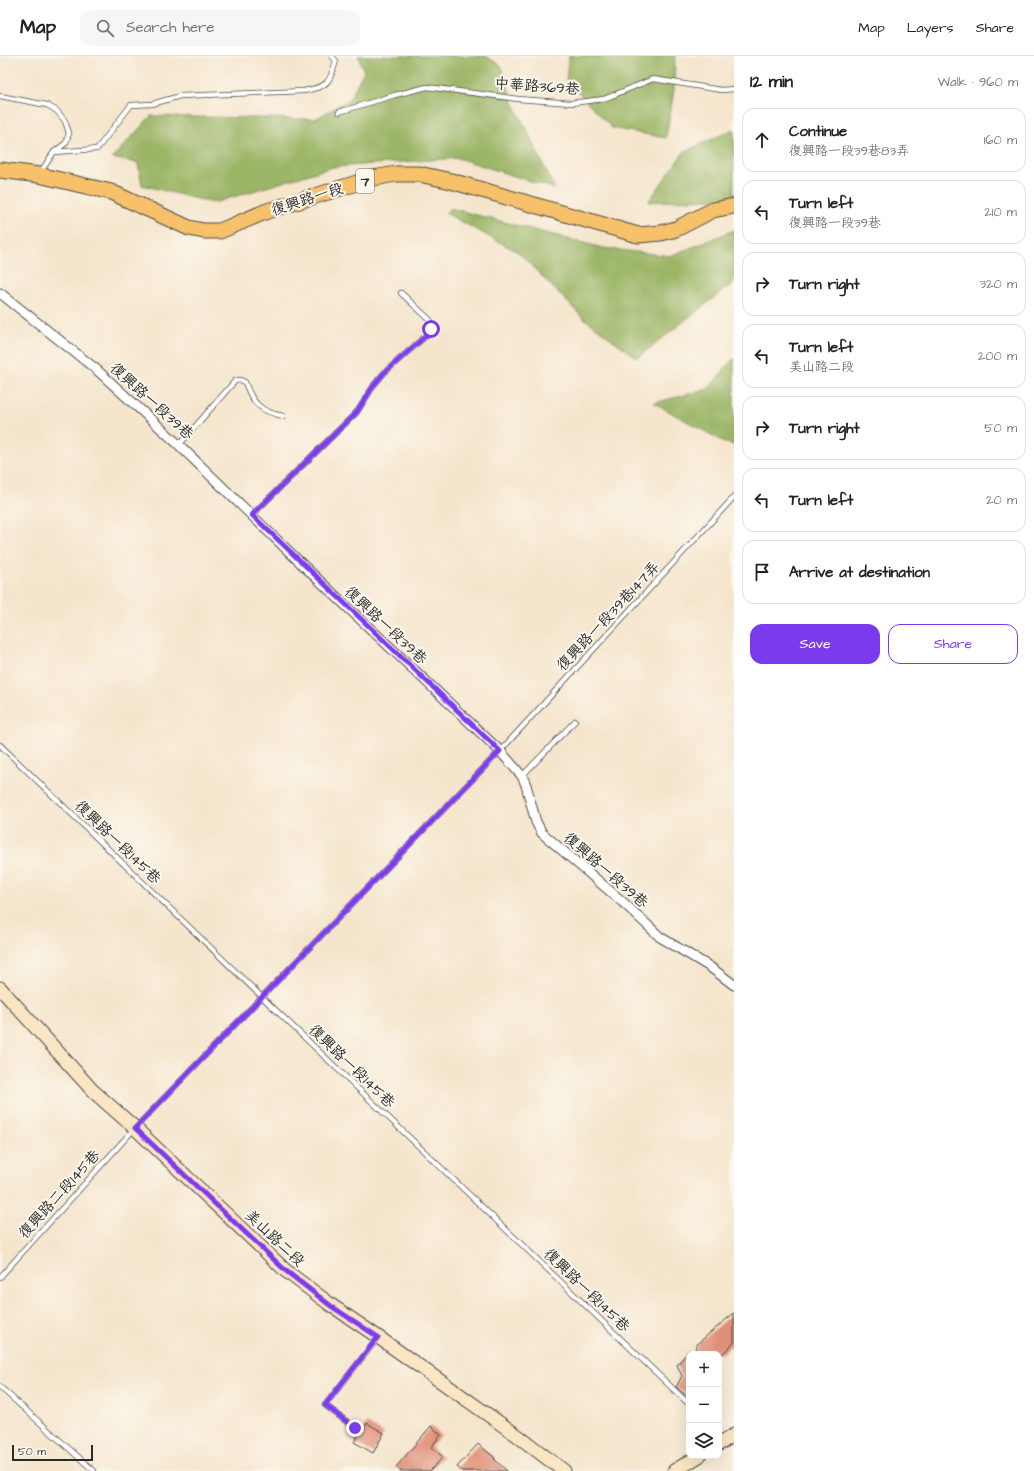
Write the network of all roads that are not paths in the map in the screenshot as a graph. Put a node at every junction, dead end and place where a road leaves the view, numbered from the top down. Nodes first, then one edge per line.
1 (332, 56) edge
2 (734, 89) edge
3 (0, 96) edge
4 (339, 112) dead end
5 (54, 152) junction
6 (0, 170) edge
7 (39, 175) junction
8 (734, 206) edge
9 (0, 293) edge
10 (402, 293) dead end
11 (283, 416) dead end
12 (179, 445) junction
13 (734, 497) edge
14 (252, 515) junction
15 (575, 721) dead end
16 (0, 745) edge
17 (500, 751) junction
18 (522, 776) junction
19 (734, 986) edge
20 (0, 988) edge
21 (262, 997) junction
22 (135, 1128) junction
23 (0, 1277) edge
24 (378, 1337) junction
25 (0, 1386) edge
26 (686, 1401) edge
27 (355, 1428) dead end
28 (694, 1459) edge
29 (94, 1471) edge
30 (564, 1471) edge
31 (674, 1471) edge

1 - 5 lane
2 - 4 lane, 中華路369巷
3 - 5 lane
5 - 7 lane
6 - 7 main road, 復興路一段 / 7
7 - 8 main road, 復興路一段 / 7
9 - 12 street, 復興路一段39巷
10 - 14 lane
11 - 12 lane
12 - 14 street, 復興路一段39巷
13 - 17 lane, 復興路一段39巷147弄
14 - 17 street, 復興路一段39巷
15 - 18 lane
16 - 21 lane, 復興路一段145巷
17 - 18 street, 復興路一段39巷
17 - 21 lane, 復興路一段39巷147弄
18 - 19 street, 復興路一段39巷
20 - 22 street, 美山路二段
21 - 22 lane, 復興路二段145巷
21 - 26 lane, 復興路一段145巷
22 - 23 lane, 復興路二段145巷
22 - 24 street, 美山路二段
24 - 27 lane
24 - 30 street, 美山路二段
25 - 29 lane
28 - 31 street

